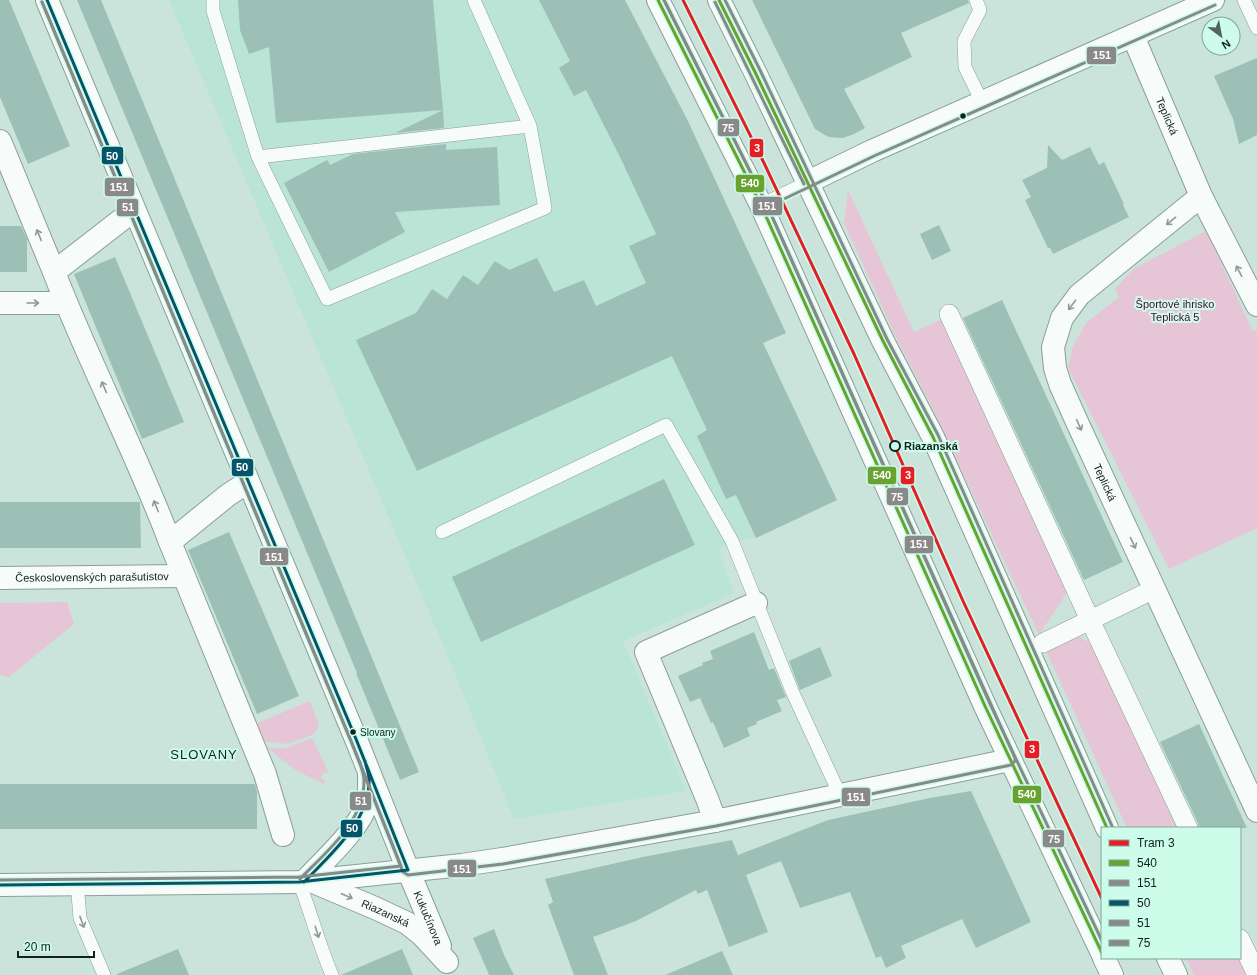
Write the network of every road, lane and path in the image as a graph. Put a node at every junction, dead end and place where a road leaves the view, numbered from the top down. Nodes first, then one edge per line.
1 (47, 0) edge
2 (213, 0) edge
3 (474, 0) edge
4 (658, 0) edge
5 (719, 0) edge
6 (976, 0) edge
7 (1213, 0) edge
8 (1244, 0) edge
9 (1257, 28) edge
10 (1133, 36) junction
11 (982, 102) junction
12 (530, 126) junction
13 (0, 141) edge
14 (258, 157) junction
15 (808, 182) junction
16 (1201, 196) junction
17 (761, 205) junction
18 (134, 210) junction
19 (54, 272) junction
20 (64, 298) junction
21 (0, 304) edge
22 (1257, 305) edge
23 (949, 314) dead end
24 (248, 482) junction
25 (442, 532) dead end
26 (170, 542) junction
27 (183, 576) junction
28 (0, 578) edge
29 (1144, 594) dead end
30 (756, 602) junction
31 (1090, 620) junction
32 (1044, 643) dead end
33 (1010, 760) junction
34 (370, 772) junction
35 (840, 795) junction
36 (1257, 811) edge
37 (715, 821) junction
38 (1107, 827) edge
39 (1188, 827) edge
40 (283, 835) dead end
41 (408, 870) junction
42 (305, 882) junction
43 (77, 884) junction
44 (0, 885) edge
45 (1241, 941) edge
46 (1101, 951) edge
47 (1104, 959) edge
48 (1168, 959) edge
49 (450, 968) edge
50 (104, 975) edge
51 (332, 975) edge
52 (1112, 975) edge
53 (1176, 975) edge
54 (1257, 975) edge

1 - 18 street, Kukučínova
2 - 14 lane
3 - 12 lane
4 - 17 street
5 - 15 street
6 - 11 lane
7 - 10 street
8 - 9 lane
10 - 11 street
10 - 16 street, Teplická
11 - 15 street
12 - 14 lane
12 - 14 lane
19 -> 13 street
15 - 17 lane
15 - 38 street
22 -> 16 street, Teplická
16 -> 36 street, Teplická
17 - 33 street
18 - 19 street
18 - 24 street, Kukučínova
19 - 20 street
21 -> 20 street
26 -> 20 street
23 - 31 street
24 - 26 street
24 - 34 street, Kukučínova
25 - 30 lane
26 - 27 street
27 - 28 street, Československých parašutistov
27 - 40 street
29 - 31 street
30 - 35 lane
30 - 37 street
31 - 32 street
31 - 39 street
33 - 35 street, Riazanská
33 - 46 street
34 - 41 street, Kukučínova
34 - 42 street, Kukučínova
35 - 37 street, Riazanská
37 - 41 street, Riazanská
41 - 42 street, Riazanská
41 - 49 street, Kukučínova
42 - 43 street, Riazanská
42 -> 49 street, Riazanská
42 -> 51 lane
43 - 44 street, Riazanská
43 -> 50 lane
45 - 54 street
47 - 52 street
48 - 53 street

